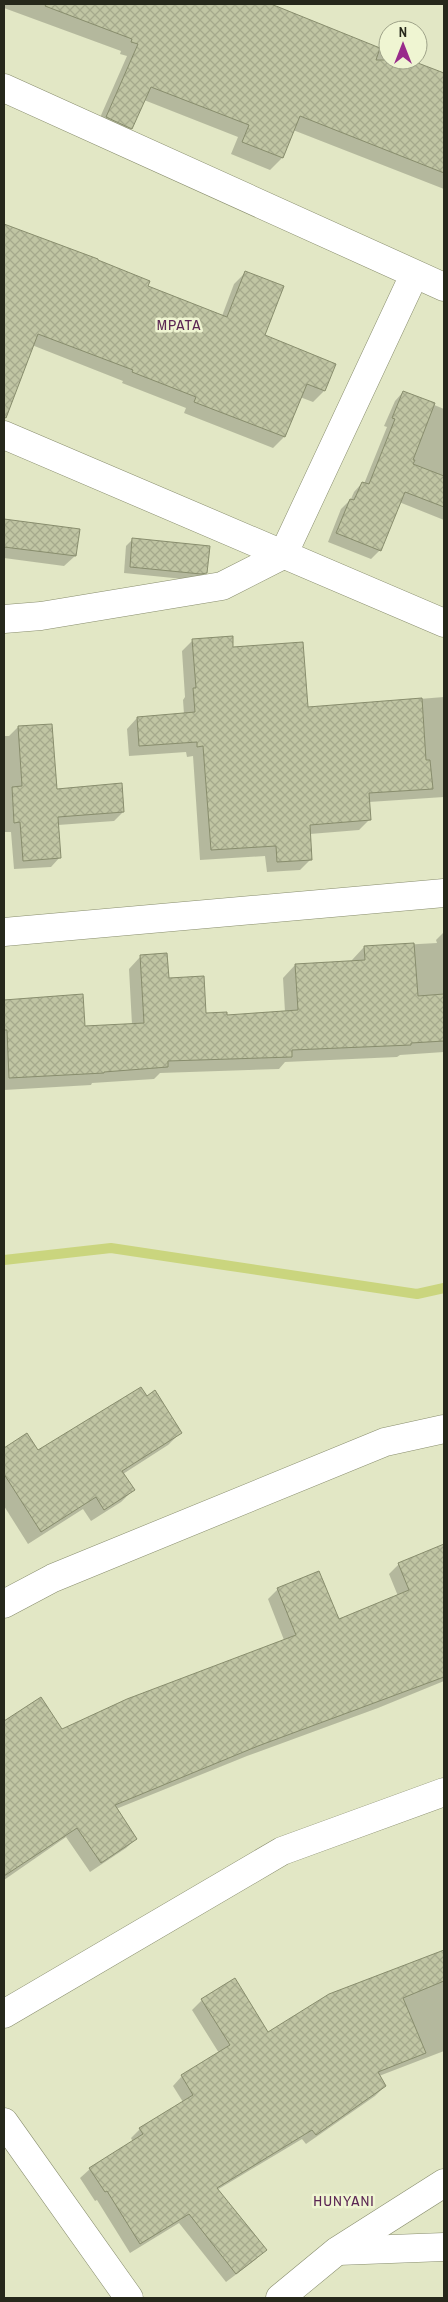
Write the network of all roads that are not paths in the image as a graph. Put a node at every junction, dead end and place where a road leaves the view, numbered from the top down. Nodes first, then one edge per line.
1 (4, 88) edge
2 (414, 275) junction
3 (444, 287) edge
4 (4, 434) edge
5 (283, 555) junction
6 (4, 619) edge
7 (444, 623) edge
8 (444, 893) edge
9 (4, 932) edge
10 (444, 1429) edge
11 (4, 1604) edge
12 (444, 1792) edge
13 (4, 2014) edge
14 (4, 2122) edge
15 (444, 2183) edge
16 (444, 2247) edge
17 (337, 2251) junction
18 (129, 2298) edge
19 (280, 2298) edge

1 - 2 street
2 - 3 street
2 - 5 street
4 - 5 street
5 - 6 street
5 - 7 street
8 - 9 street
10 - 11 street
12 - 13 street
14 - 18 street
15 - 17 street
16 - 17 street
17 - 19 street

